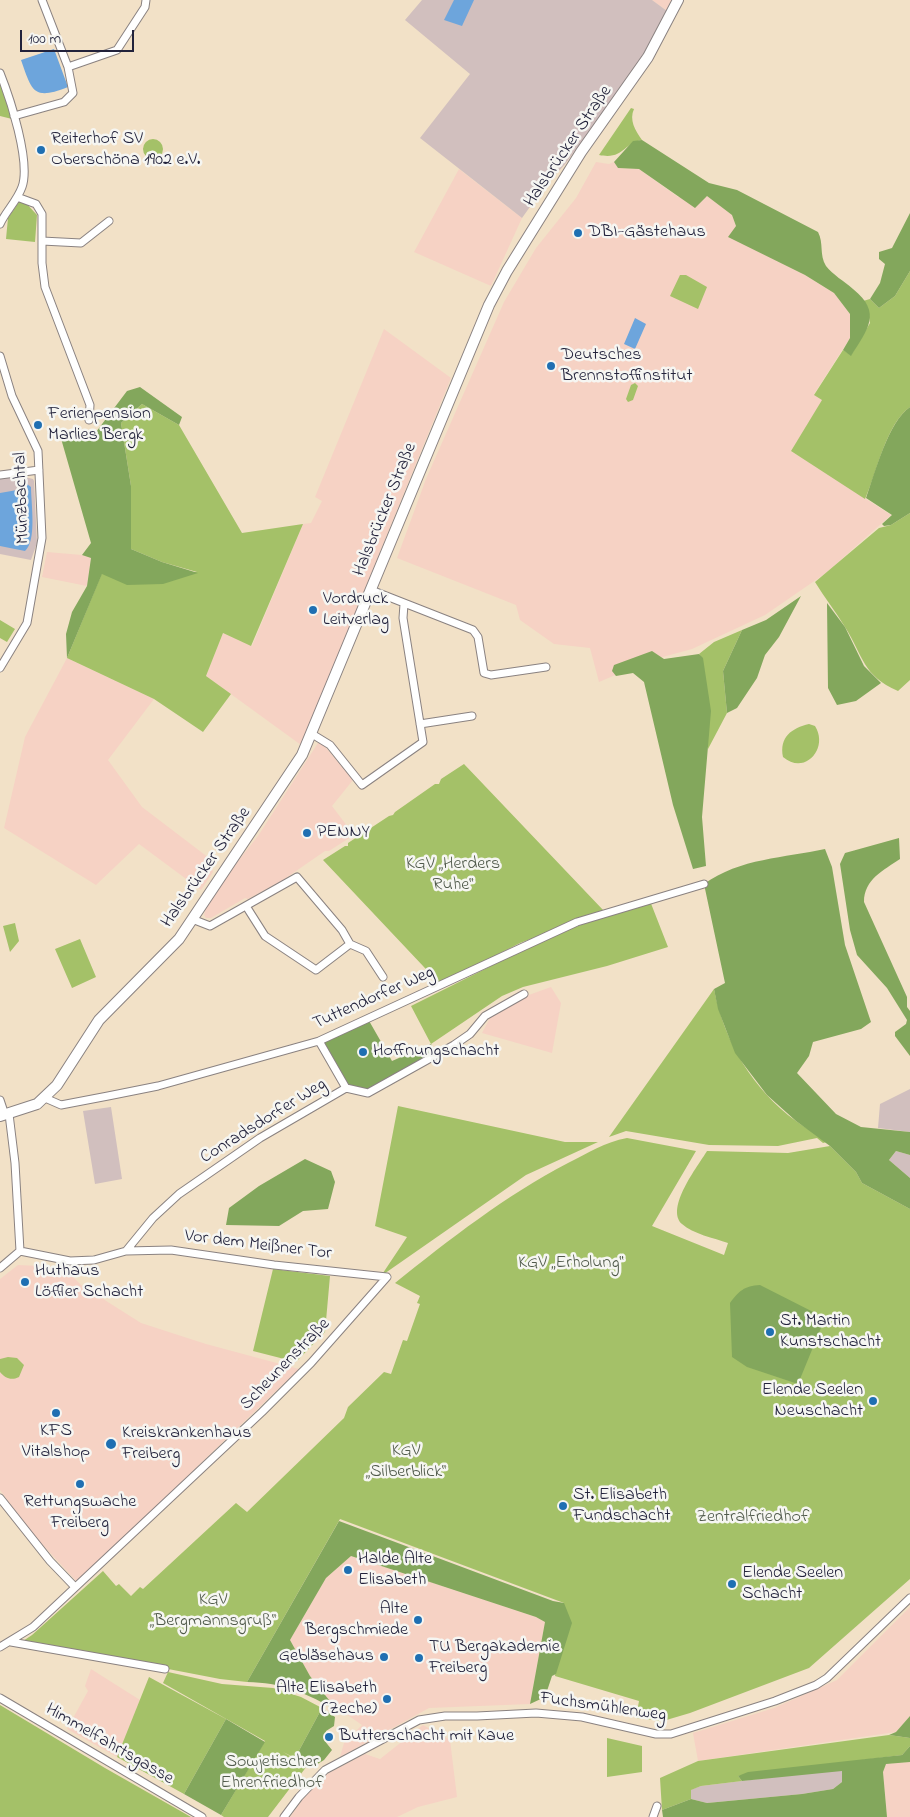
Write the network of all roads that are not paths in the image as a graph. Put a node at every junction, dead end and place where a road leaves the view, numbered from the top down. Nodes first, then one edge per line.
1 (42, 0) edge
2 (146, 0) edge
3 (678, 0) edge
4 (68, 67) junction
5 (0, 73) edge
6 (14, 116) junction
7 (17, 197) junction
8 (109, 221) dead end
9 (0, 224) edge
10 (42, 242) junction
11 (0, 356) edge
12 (89, 420) dead end
13 (39, 470) junction
14 (0, 475) edge
15 (371, 590) junction
16 (404, 604) junction
17 (546, 667) dead end
18 (0, 668) edge
19 (472, 716) dead end
20 (420, 724) junction
21 (312, 734) junction
22 (704, 884) dead end
23 (246, 906) junction
24 (192, 919) junction
25 (350, 944) junction
26 (383, 977) dead end
27 (524, 994) dead end
28 (318, 1041) junction
29 (346, 1088) junction
30 (45, 1098) junction
31 (0, 1100) edge
32 (4, 1115) edge
33 (20, 1251) junction
34 (126, 1251) junction
35 (0, 1268) edge
36 (387, 1278) joint
37 (0, 1498) edge
38 (75, 1587) junction
39 (910, 1598) edge
40 (11, 1642) junction
41 (0, 1647) edge
42 (165, 1669) dead end
43 (0, 1698) edge
44 (657, 1806) dead end
45 (202, 1817) edge
46 (284, 1817) edge
47 (653, 1817) edge

1 - 4 street
2 - 4 street
3 - 15 main road, Halsbrücker Straße
4 - 6 street
5 - 6 street
6 - 7 street
7 - 9 street
7 - 10 street
8 - 10 street
10 - 12 street
11 - 13 street, Münzbachtal
13 - 14 street
13 - 18 street, Münzbachtal
15 - 16 street
15 - 21 main road, Halsbrücker Straße
16 - 17 street
16 - 20 street
19 - 20 street
20 - 21 street
21 - 24 main road, Halsbrücker Straße
22 - 28 street, Tuttendorfer Weg
23 - 24 street
23 - 25 street
23 - 25 street
24 - 30 main road, Halsbrücker Straße
25 - 26 street
27 - 29 street, Conradsdorfer Weg
28 - 29 street
28 - 30 street, Tuttendorfer Weg
29 - 34 street, Conradsdorfer Weg
30 - 32 main road, Halsbrücker Straße
31 - 32 street
32 - 33 street
33 - 34 street
33 - 35 street
34 - 36 street, Vor dem Meißner Tor
36 - 38 street, Scheunenstraße
37 - 38 street
38 - 40 street, Scheunenstraße
39 - 46 street, Fuchsmühlenweg
40 - 41 street, Scheunenstraße
40 - 42 street
43 - 45 street, Himmelfahrtsgasse
44 - 47 street

